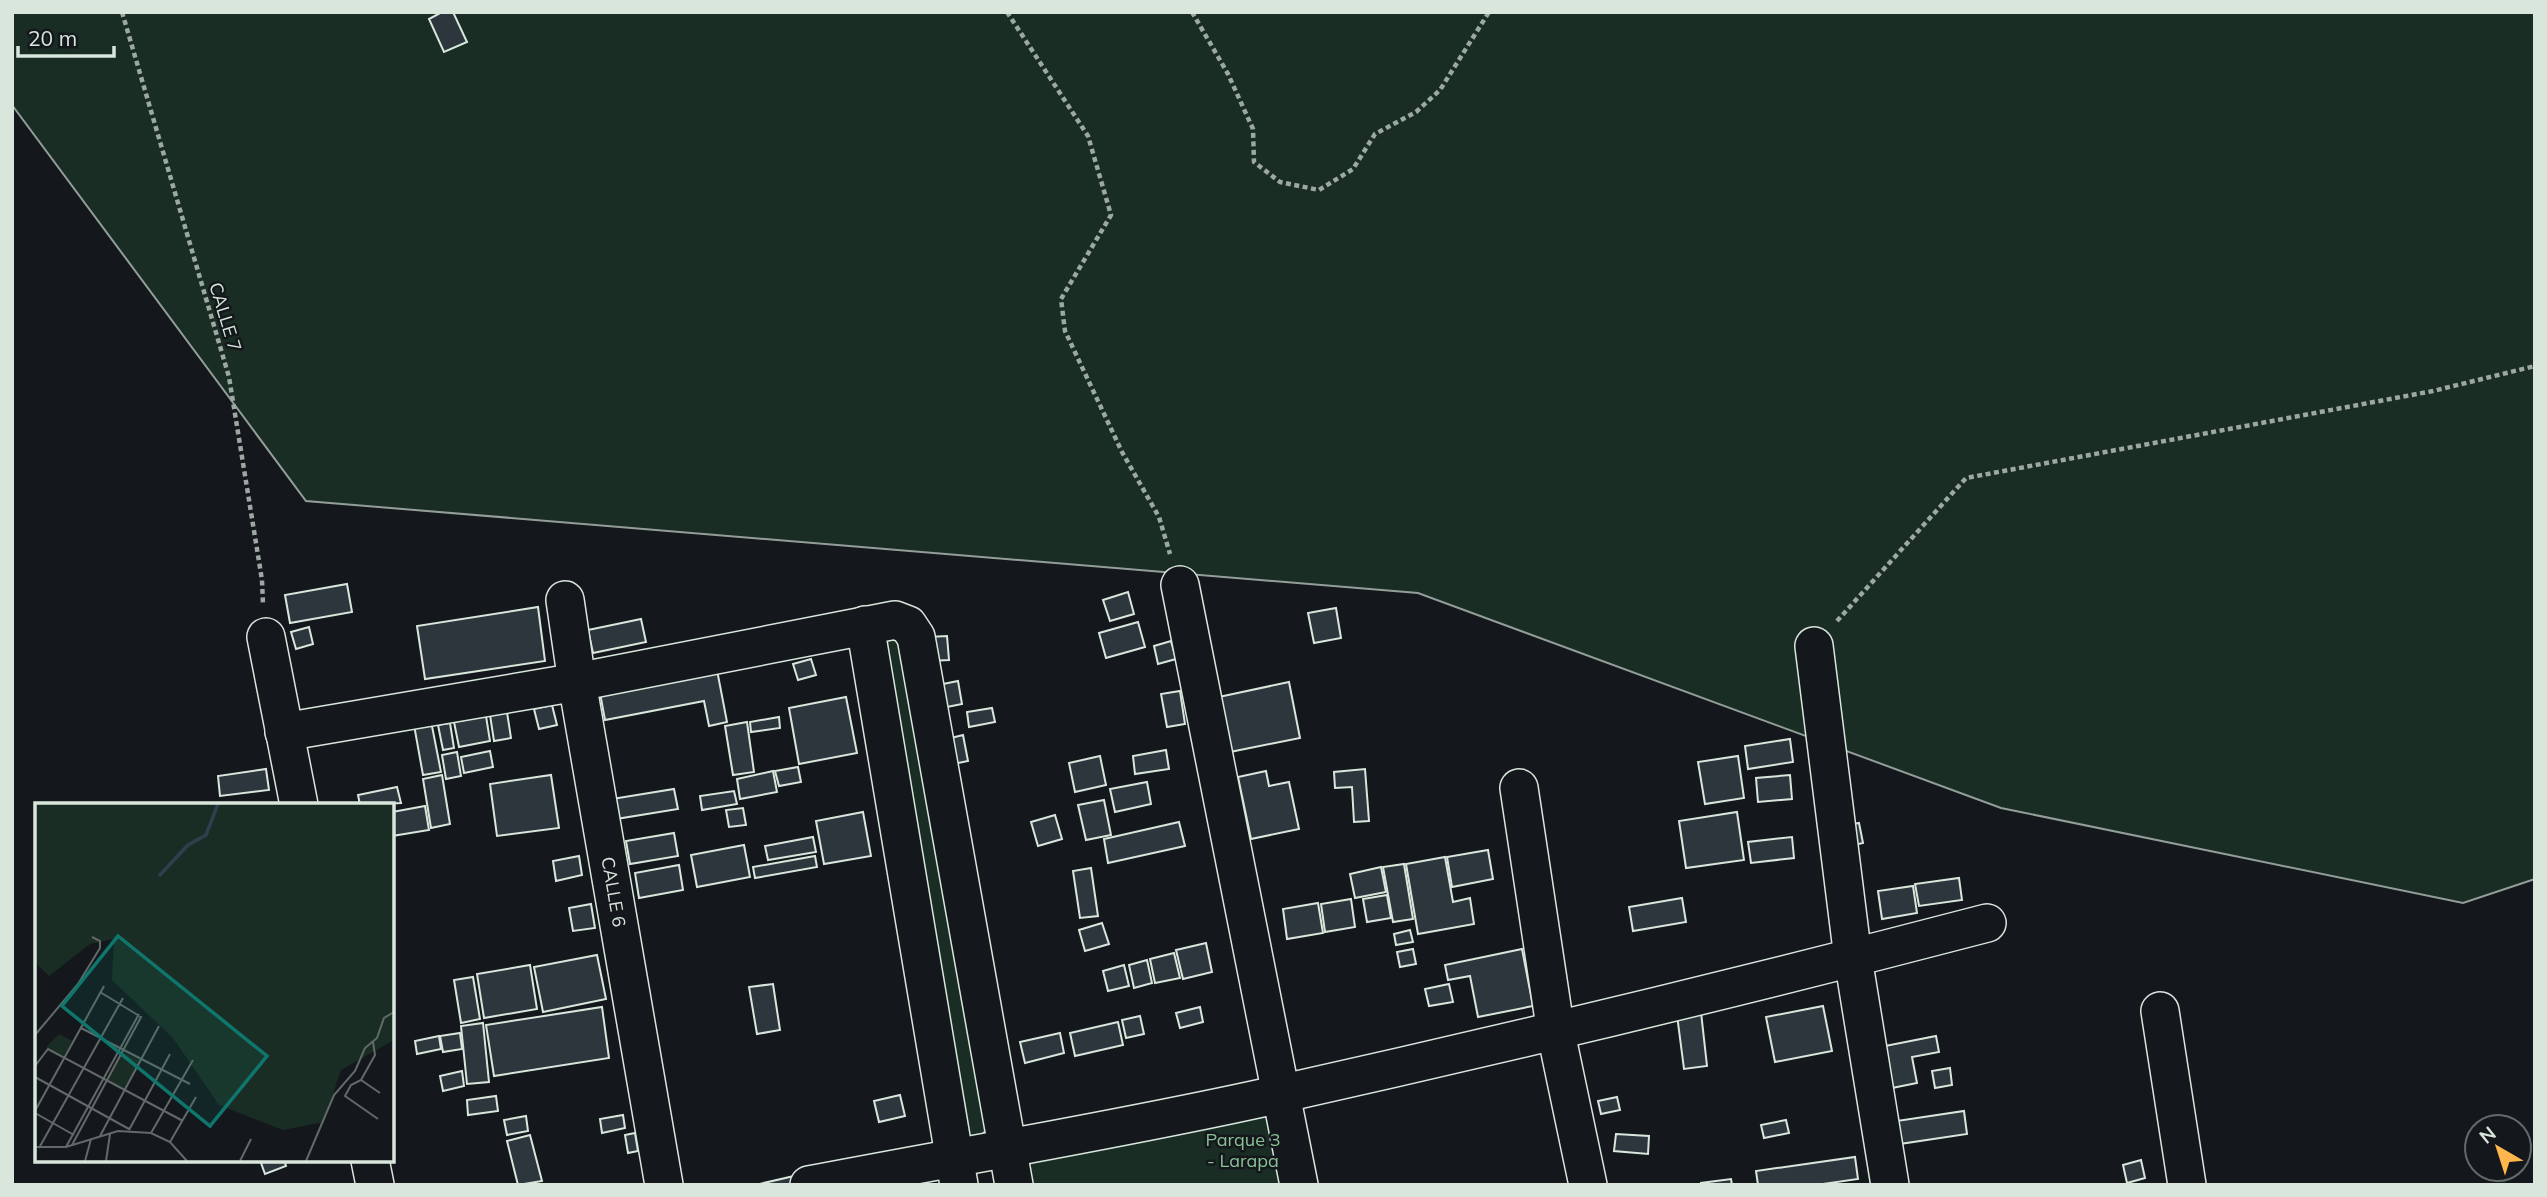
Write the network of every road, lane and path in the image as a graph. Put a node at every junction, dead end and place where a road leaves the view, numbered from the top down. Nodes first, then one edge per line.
1 (122, 12) edge
2 (1007, 12) edge
3 (1192, 12) edge
4 (1489, 12) edge
5 (2535, 366) edge
6 (1180, 585) joint
7 (565, 600) dead end
8 (865, 625) junction
9 (265, 637) joint
10 (1814, 646) joint
11 (577, 682) junction
12 (285, 732) junction
13 (1519, 788) dead end
14 (299, 803) edge
15 (1987, 923) dead end
16 (1853, 958) junction
17 (2160, 1010) dead end
18 (1556, 1032) junction
19 (1281, 1093) junction
20 (1008, 1149) junction
21 (370, 1162) edge
22 (957, 1172) edge
23 (375, 1185) edge
24 (664, 1185) edge
25 (809, 1185) edge
26 (1014, 1185) edge
27 (1299, 1185) edge
28 (1588, 1185) edge
29 (1890, 1185) edge
30 (2187, 1185) edge

1 - 9 path, CALLE 7
2 - 6 path
3 - 4 path
5 - 10 path
6 - 19 street
7 - 11 street, CALLE 6
8 - 11 street
8 - 20 street
8 - 22 street
9 - 12 street
10 - 16 street
11 - 12 street
11 - 24 street, CALLE 6
12 - 14 street
13 - 18 street
15 - 16 street
16 - 18 street
16 - 29 street
17 - 30 street
18 - 19 street
18 - 28 street
19 - 20 street
19 - 27 street
20 - 22 street
20 - 26 street
21 - 23 street
22 - 25 street

